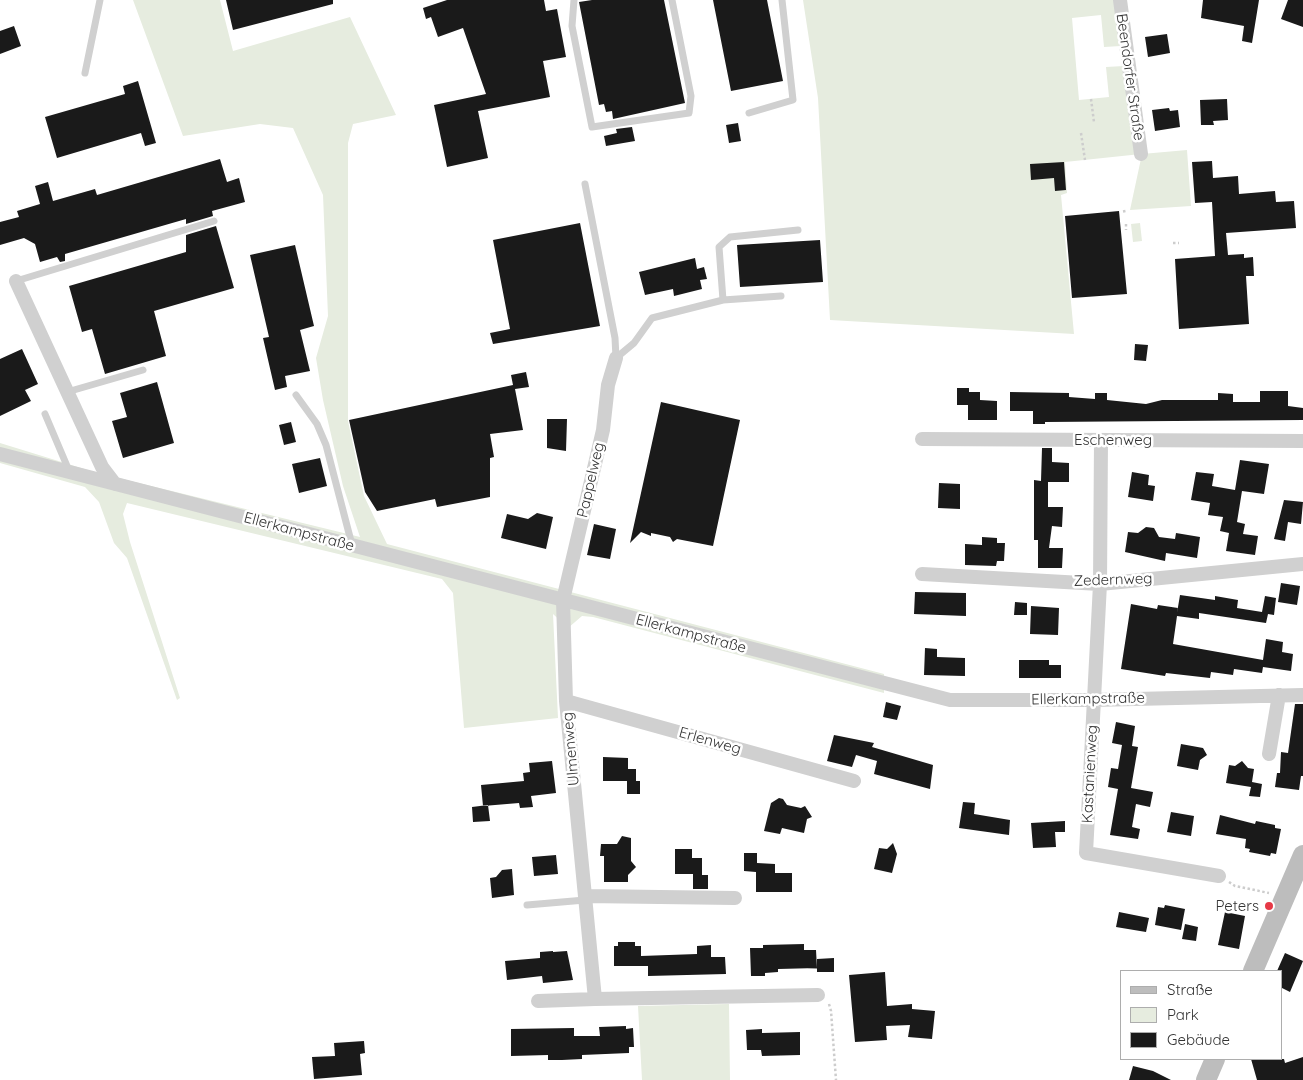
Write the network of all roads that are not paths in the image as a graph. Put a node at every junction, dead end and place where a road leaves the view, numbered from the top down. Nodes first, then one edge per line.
1 (100, 0) edge
2 (574, 0) edge
3 (672, 0) edge
4 (782, 0) edge
5 (1120, 0) edge
6 (85, 73) dead end
7 (749, 113) dead end
8 (1141, 154) dead end
9 (585, 184) dead end
10 (214, 221) dead end
11 (798, 230) dead end
12 (16, 281) joint
13 (781, 296) dead end
14 (723, 300) junction
15 (616, 358) junction
16 (143, 370) dead end
17 (67, 392) junction
18 (296, 395) dead end
19 (45, 414) dead end
20 (922, 439) dead end
21 (1101, 440) junction
22 (1303, 441) edge
23 (0, 454) edge
24 (71, 473) junction
25 (115, 484) junction
26 (352, 546) junction
27 (1303, 564) edge
28 (922, 574) dead end
29 (1100, 584) junction
30 (563, 600) junction
31 (1303, 695) edge
32 (1279, 696) junction
33 (1093, 700) junction
34 (566, 701) junction
35 (1269, 754) dead end
36 (854, 782) dead end
37 (1303, 855) edge
38 (1219, 876) road end
39 (585, 898) junction
40 (735, 898) dead end
41 (527, 905) dead end
42 (1253, 970) edge
43 (818, 995) road end
44 (595, 999) junction
45 (538, 1001) dead end
46 (1215, 1060) edge
47 (1206, 1080) edge

1 - 6 lane
2 - 3 lane
4 - 7 lane
5 - 8 street, Beendorfer Straße
9 - 15 lane
10 - 12 lane
11 - 14 lane
12 - 17 street
13 - 14 lane
14 - 15 lane
15 - 30 street, Pappelweg
16 - 17 lane
17 - 25 street
18 - 26 lane
19 - 24 lane
20 - 21 street, Eschenweg
21 - 22 street, Eschenweg
21 - 29 street, Kastanienweg
23 - 24 street, Ellerkampstraße
24 - 25 street, Ellerkampstraße
25 - 26 street, Ellerkampstraße
26 - 30 street, Ellerkampstraße
27 - 29 street, Zedernweg
28 - 29 street, Zedernweg
29 - 33 street, Kastanienweg
30 - 33 street, Ellerkampstraße
30 - 34 street, Ulmenweg
31 - 32 street, Ellerkampstraße
32 - 33 street, Ellerkampstraße
32 - 35 street
33 - 38 street, Kastanienweg
34 - 36 street, Erlenweg
34 - 39 street, Ulmenweg
37 - 42 main road
39 - 40 street
39 - 41 lane
39 - 44 street, Ulmenweg
43 - 44 street
44 - 45 street
46 - 47 main road

